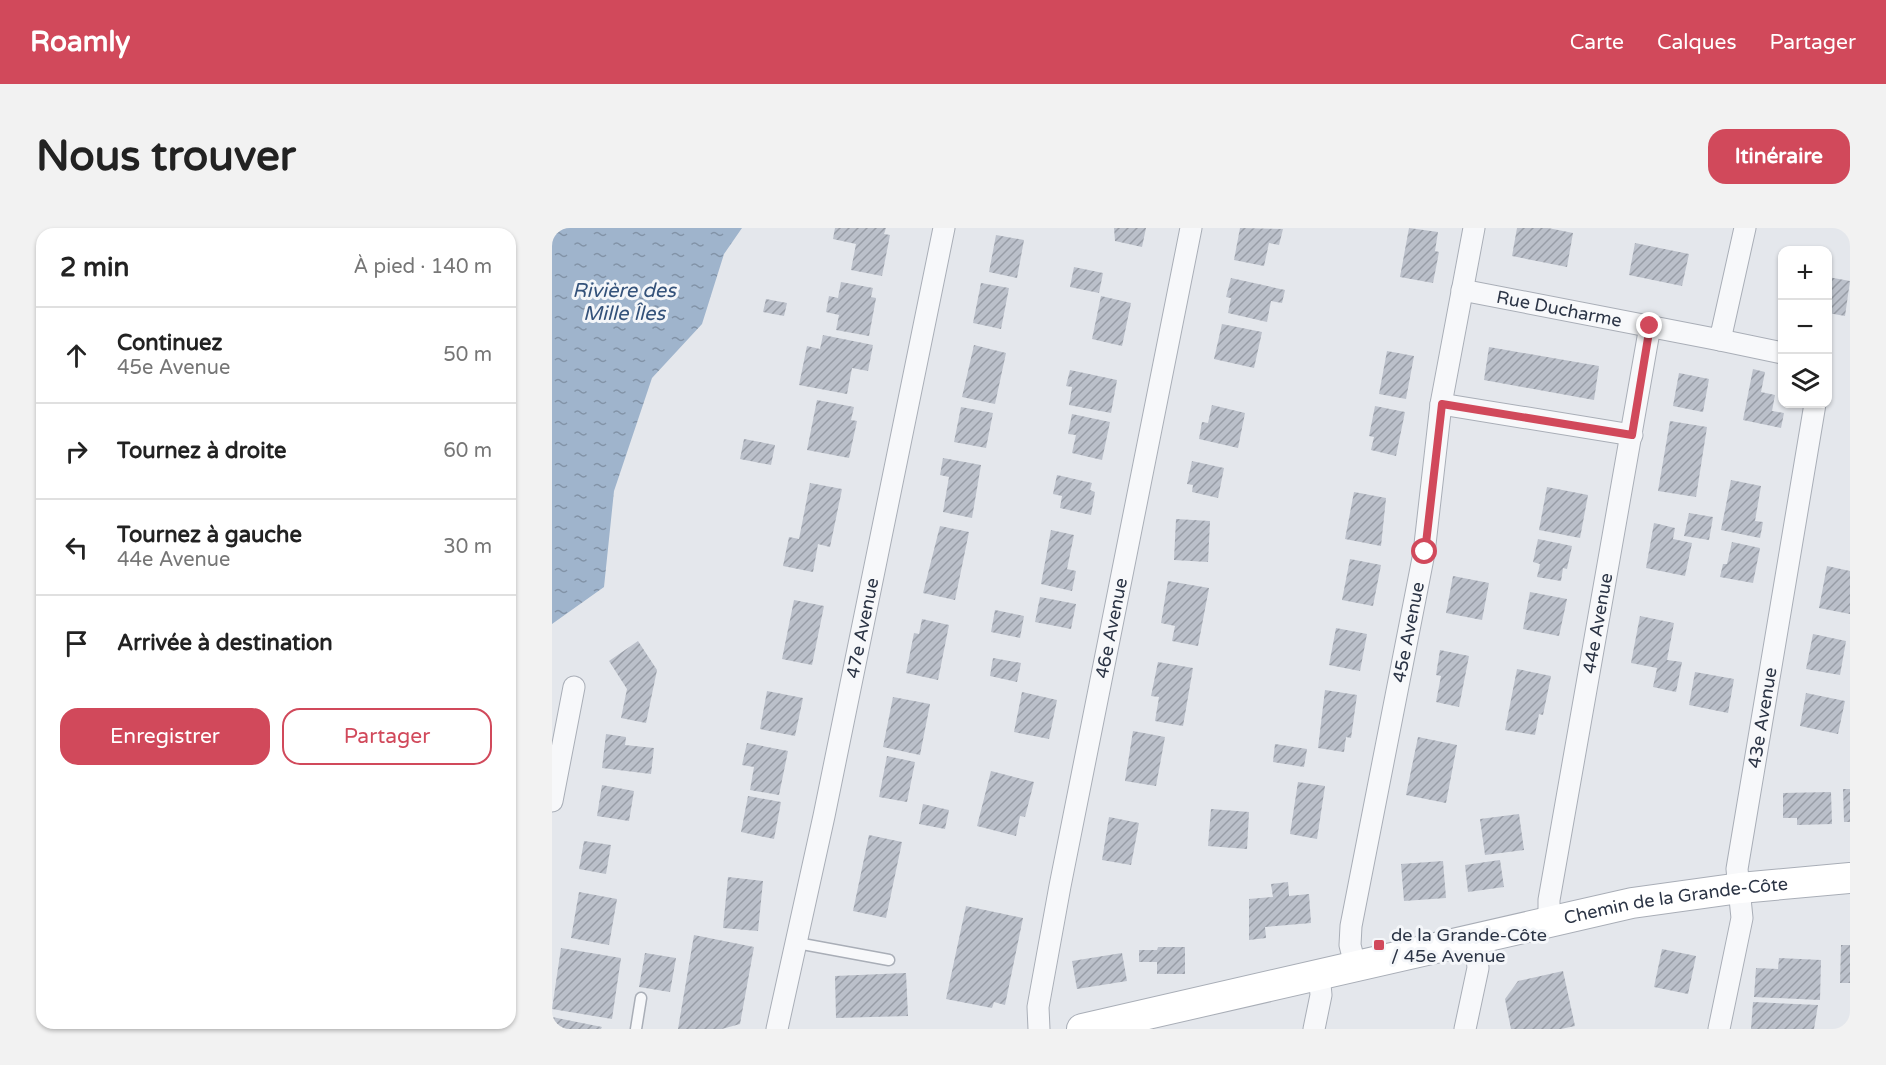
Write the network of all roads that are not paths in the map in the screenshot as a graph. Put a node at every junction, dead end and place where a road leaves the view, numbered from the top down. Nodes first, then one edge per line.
1 (944, 228) edge
2 (1191, 228) edge
3 (1474, 228) edge
4 (1745, 228) edge
5 (1462, 290) junction
6 (1650, 326) junction
7 (1720, 340) junction
8 (1778, 352) edge
9 (1442, 404) junction
10 (1814, 408) edge
11 (1632, 435) junction
12 (574, 687) dead end
13 (552, 801) edge
14 (1850, 878) edge
15 (1740, 888) junction
16 (1549, 922) junction
17 (1475, 937) junction
18 (797, 943) junction
19 (889, 960) dead end
20 (1355, 965) junction
21 (1319, 974) junction
22 (641, 998) dead end
23 (636, 1029) edge
24 (777, 1029) edge
25 (1039, 1029) edge
26 (1082, 1029) edge
27 (1314, 1029) edge
28 (1465, 1029) edge
29 (1719, 1029) edge

1 - 18 street, 47e Avenue
2 - 25 street, 46e Avenue
3 - 5 street, 45e Avenue
4 - 7 street
5 - 6 street, Rue Ducharme
5 - 9 street, 45e Avenue
6 - 7 street, Rue Ducharme
6 - 11 street, 44e Avenue
7 - 8 street
9 - 11 street
9 - 20 street, 45e Avenue
10 - 15 street, 43e Avenue
11 - 16 street, 44e Avenue
12 - 13 street
14 - 15 main road, Chemin de la Grande-Côte
15 - 16 main road, Chemin de la Grande-Côte
15 - 29 street, 43e Avenue
16 - 17 main road, Chemin de la Grande-Côte
17 - 20 main road, Chemin de la Grande-Côte
17 - 28 street
18 - 19 lane
18 - 24 street, 47e Avenue
20 - 21 main road, Chemin de la Grande-Côte
21 - 26 main road, Chemin de la Grande-Côte
21 - 27 street
22 - 23 lane

